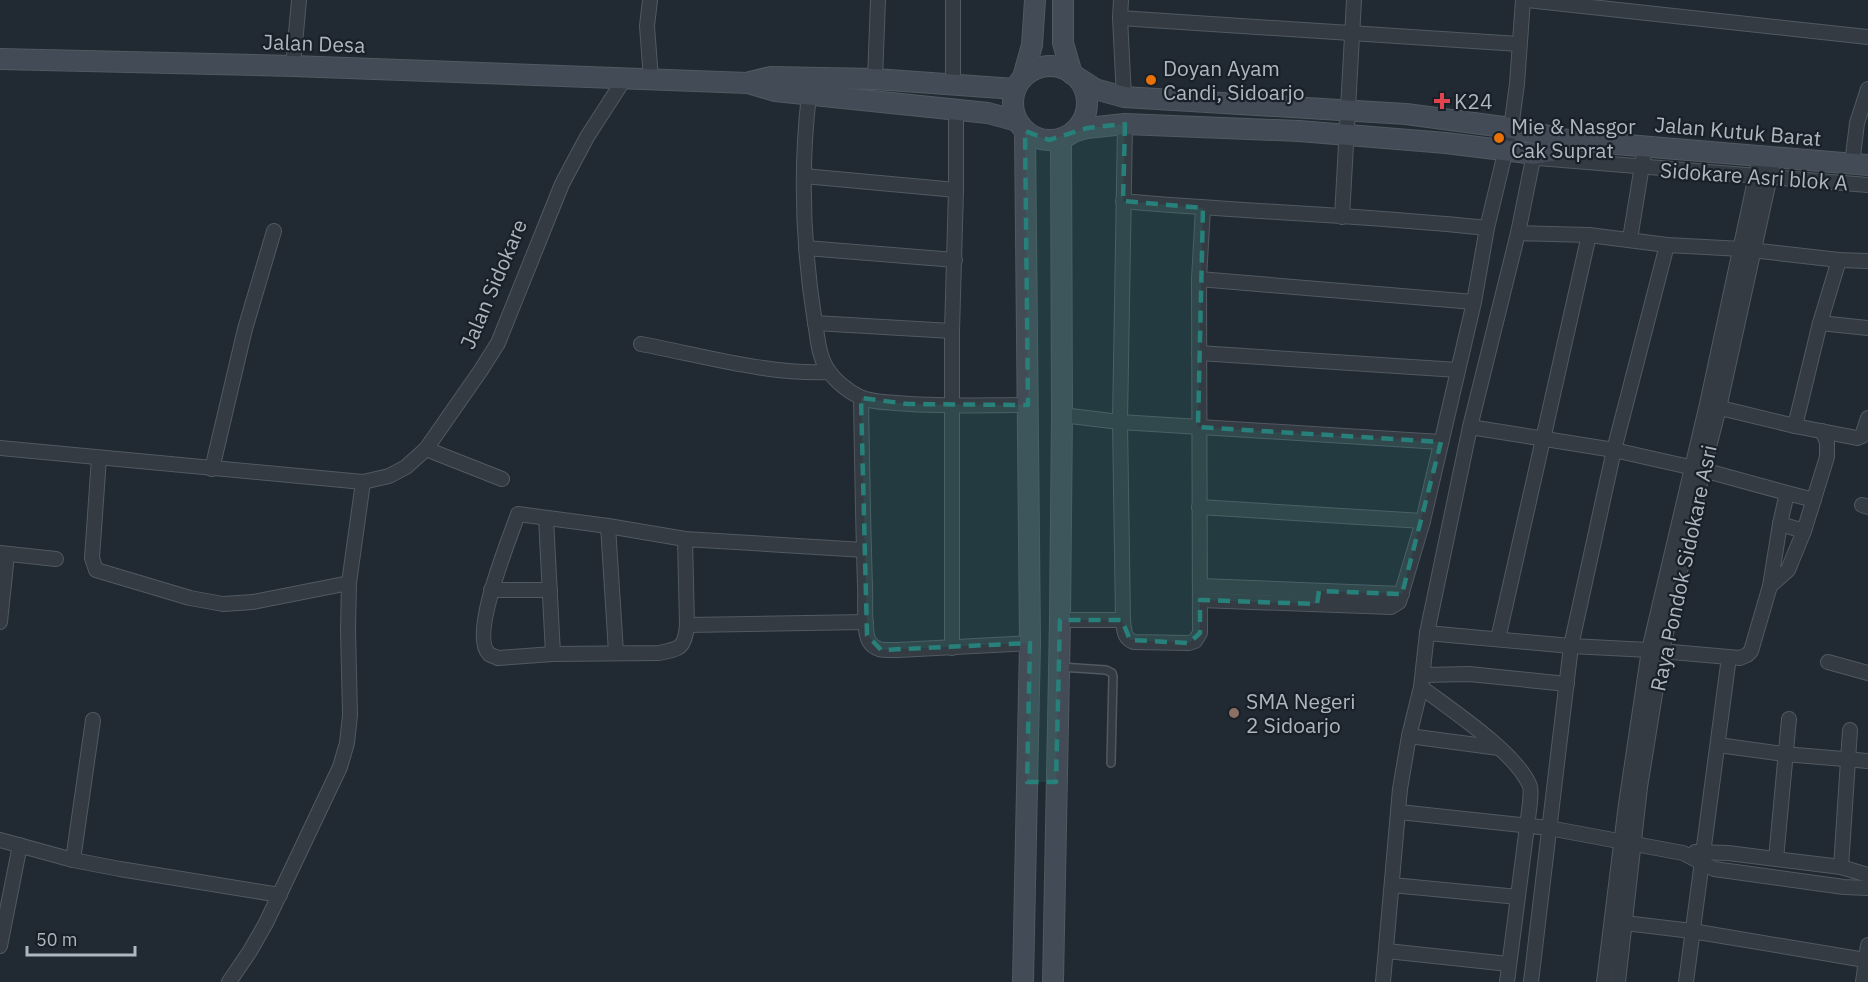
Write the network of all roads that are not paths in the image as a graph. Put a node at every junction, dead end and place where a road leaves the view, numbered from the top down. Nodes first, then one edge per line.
1 (299, 0) edge
2 (650, 0) edge
3 (878, 0) edge
4 (953, 0) edge
5 (1035, 0) edge
6 (1063, 0) edge
7 (1121, 0) edge
8 (1354, 0) edge
9 (1522, 0) edge
10 (1527, 0) edge
11 (1120, 18) junction
12 (1351, 33) junction
13 (1868, 37) edge
14 (1519, 44) junction
15 (0, 59) edge
16 (293, 66) junction
17 (1075, 76) junction
18 (626, 78) junction
19 (651, 79) junction
20 (875, 79) junction
21 (748, 83) junction
22 (1019, 83) junction
23 (954, 84) junction
24 (1868, 89) edge
25 (809, 95) junction
26 (1124, 97) junction
27 (1347, 109) junction
28 (956, 110) junction
29 (1125, 124) junction
30 (1021, 126) junction
31 (1511, 128) junction
32 (1346, 134) junction
33 (1067, 135) junction
34 (1568, 140) junction
35 (1645, 147) junction
36 (1504, 151) junction
37 (1533, 156) junction
38 (1860, 165) edge
39 (1765, 167) junction
40 (1642, 168) junction
41 (804, 176) junction
42 (1868, 185) edge
43 (956, 190) junction
44 (1123, 201) junction
45 (1203, 208) junction
46 (1342, 218) junction
47 (1487, 228) junction
48 (274, 231) dead end
49 (1518, 232) junction
50 (1589, 235) junction
51 (1630, 239) junction
52 (1667, 244) junction
53 (806, 248) junction
54 (1748, 250) junction
55 (955, 260) junction
56 (1839, 260) junction
57 (1868, 261) edge
58 (1199, 279) junction
59 (1474, 302) junction
60 (815, 323) junction
61 (1820, 323) junction
62 (1868, 328) edge
63 (952, 331) junction
64 (641, 344) dead end
65 (1199, 353) junction
66 (1458, 370) junction
67 (829, 372) junction
68 (861, 398) junction
69 (951, 405) junction
70 (1028, 405) junction
71 (1713, 406) junction
72 (1062, 415) junction
73 (1868, 418) edge
74 (1120, 422) junction
75 (1470, 426) junction
76 (1795, 426) junction
77 (1198, 427) junction
78 (1822, 431) junction
79 (1543, 440) junction
80 (1441, 442) junction
81 (0, 448) edge
82 (426, 449) junction
83 (1614, 450) junction
84 (99, 458) junction
85 (1697, 468) junction
86 (212, 469) junction
87 (502, 479) dead end
88 (363, 482) junction
89 (1787, 493) junction
90 (1814, 500) junction
91 (1199, 507) junction
92 (546, 518) junction
93 (1423, 521) junction
94 (1780, 524) junction
95 (608, 526) junction
96 (1804, 531) junction
97 (685, 539) junction
98 (864, 550) junction
99 (4, 554) edge
100 (56, 559) dead end
101 (349, 583) junction
102 (1201, 586) junction
103 (1770, 586) junction
104 (491, 590) junction
105 (550, 590) junction
106 (1318, 598) junction
107 (1200, 600) junction
108 (1060, 620) junction
109 (1123, 620) junction
110 (0, 622) edge
111 (866, 622) junction
112 (687, 625) junction
113 (1427, 633) junction
114 (1498, 639) junction
115 (1030, 643) junction
116 (1571, 646) junction
117 (952, 648) junction
118 (1655, 650) junction
119 (616, 652) junction
120 (552, 654) junction
121 (1729, 657) junction
122 (1828, 662) dead end
123 (1059, 667) junction
124 (1868, 673) edge
125 (1422, 681) junction
126 (1567, 684) junction
127 (1789, 719) dead end
128 (93, 720) dead end
129 (1850, 730) dead end
130 (1409, 736) junction
131 (1718, 745) junction
132 (1499, 748) junction
133 (1784, 754) junction
134 (1848, 759) junction
135 (1868, 761) edge
136 (1111, 763) dead end
137 (1027, 782) junction
138 (1056, 782) junction
139 (1399, 812) junction
140 (1526, 826) junction
141 (1549, 828) junction
142 (1626, 838) junction
143 (0, 840) edge
144 (20, 845) junction
145 (1704, 857) junction
146 (1776, 859) junction
147 (73, 860) junction
148 (1840, 867) junction
149 (1868, 875) edge
150 (1392, 885) junction
151 (1868, 888) edge
152 (280, 895) junction
153 (1518, 897) junction
154 (1625, 923) junction
155 (1692, 931) junction
156 (1868, 945) edge
157 (0, 946) edge
158 (1387, 951) junction
159 (1865, 960) junction
160 (1509, 964) junction
161 (229, 982) edge
162 (1023, 982) edge
163 (1053, 982) edge
164 (1383, 982) edge
165 (1507, 982) edge
166 (1531, 982) edge
167 (1604, 982) edge
168 (1618, 982) edge
169 (1686, 982) edge
170 (1863, 982) edge

1 - 16 street
2 - 19 street
3 - 20 street
4 - 23 street
5 - 22 street
6 - 17 street
7 - 11 street
8 - 12 street
9 - 14 street
10 - 13 street
11 - 12 street
11 - 26 street
12 - 14 street
12 - 27 street
14 - 31 street
15 - 16 street, Jalan Desa
16 - 18 street, Jalan Desa
17 - 22 street
17 - 26 street, Jalan Kutuk Barat
17 - 33 street
18 - 19 street
18 - 82 street, Jalan Sidokare
19 - 21 street
20 - 21 street
20 - 23 street
21 - 25 street
22 - 23 street
22 - 30 street
24 - 38 street
25 - 28 street
25 - 41 street
26 - 27 street, Jalan Kutuk Barat
27 - 31 street, Jalan Kutuk Barat
27 - 32 street
28 - 30 street
28 - 43 street
29 - 32 street
29 - 33 street
29 - 44 street
30 - 33 street
30 - 70 street
31 - 34 street, Jalan Kutuk Barat
31 - 36 street
32 - 36 street
32 - 46 street
33 - 72 street
34 - 35 street, Jalan Kutuk Barat
34 - 37 street
35 - 39 street, Jalan Kutuk Barat
35 - 40 street
36 - 37 street
36 - 47 street
37 - 40 street, Sidokare Asri blok A
37 - 49 street
38 - 39 street, Jalan Kutuk Barat
39 - 40 street, Sidokare Asri blok A
39 - 42 street, Sidokare Asri blok A
39 - 54 street, Raya Pondok Sidokare Asri
40 - 51 street
41 - 43 street
41 - 53 street
43 - 55 street
44 - 45 street
44 - 74 street
45 - 46 street
45 - 58 street
46 - 47 street
47 - 59 street
48 - 86 street
49 - 50 street
49 - 75 street
50 - 51 street
50 - 79 street
51 - 52 street
52 - 54 street
52 - 83 street
53 - 55 street
53 - 60 street
54 - 56 street
54 - 71 street, Raya Pondok Sidokare Asri
55 - 63 street
56 - 57 street
56 - 61 street
58 - 59 street
58 - 65 street
59 - 66 street
60 - 63 street
60 - 67 street
61 - 62 street
61 - 76 street
63 - 69 street
64 - 67 street
65 - 66 street
65 - 77 street
66 - 80 street
67 - 68 street
68 - 69 street
68 - 98 street
69 - 70 street
69 - 117 street
70 - 115 street
71 - 76 street
71 - 85 street, Raya Pondok Sidokare Asri
72 - 74 street
72 - 108 street
73 - 78 street
74 - 77 street
74 - 109 street
75 - 79 street
75 - 113 street
76 - 78 street
77 - 80 street
77 - 91 street
78 - 90 street
79 - 83 street
79 - 114 street
80 - 93 street
81 - 84 street, Jalan Sidokare
82 - 87 street
82 - 88 street, Jalan Sidokare
83 - 85 street
83 - 116 street
84 - 86 street, Jalan Sidokare
84 - 101 street
85 - 89 street
85 - 118 street, Raya Pondok Sidokare Asri
86 - 88 street, Jalan Sidokare
88 - 101 street
89 - 90 street
89 - 94 street
90 - 96 street
91 - 93 street
91 - 102 street
92 - 95 street
92 - 104 street
92 - 105 street
93 - 106 street
94 - 96 street
94 - 103 street
95 - 97 street
95 - 119 street
96 - 103 street
97 - 98 street
97 - 112 street
98 - 111 street
99 - 100 street
99 - 110 street
101 - 152 street
102 - 106 street
102 - 107 street
103 - 121 street
104 - 105 street
104 - 120 street
105 - 120 street
106 - 107 street
107 - 109 street
108 - 109 street
108 - 123 street
111 - 112 street
111 - 117 street
112 - 119 street
113 - 114 street
113 - 125 street
114 - 116 street
115 - 117 street
115 - 137 street
116 - 118 street
116 - 126 street
118 - 121 street
118 - 142 street, Raya Pondok Sidokare Asri
119 - 120 street
121 - 131 street
122 - 124 street
123 - 136 lane
123 - 138 street
125 - 126 street
125 - 130 street
125 - 132 street
126 - 141 street
127 - 133 street
128 - 147 street
129 - 134 street
130 - 132 street
130 - 139 street
131 - 133 street
131 - 145 street
132 - 140 street
133 - 134 street
133 - 146 street
134 - 135 street
134 - 148 street
137 - 138 street
137 - 162 street
138 - 163 street
139 - 140 street
139 - 150 street
140 - 141 street
140 - 153 street
141 - 142 street
141 - 166 street
142 - 145 street
142 - 154 street, Raya Pondok Sidokare Asri
142 - 167 street
143 - 144 street
144 - 147 street
144 - 157 street
145 - 146 street
145 - 151 street
145 - 155 street
146 - 148 street
147 - 152 street
148 - 149 street
150 - 153 street
150 - 158 street
152 - 161 street
153 - 160 street
154 - 155 street
154 - 168 street, Raya Pondok Sidokare Asri
155 - 159 street
155 - 169 street
156 - 159 street
158 - 160 street
158 - 164 street
159 - 170 street
160 - 165 street

